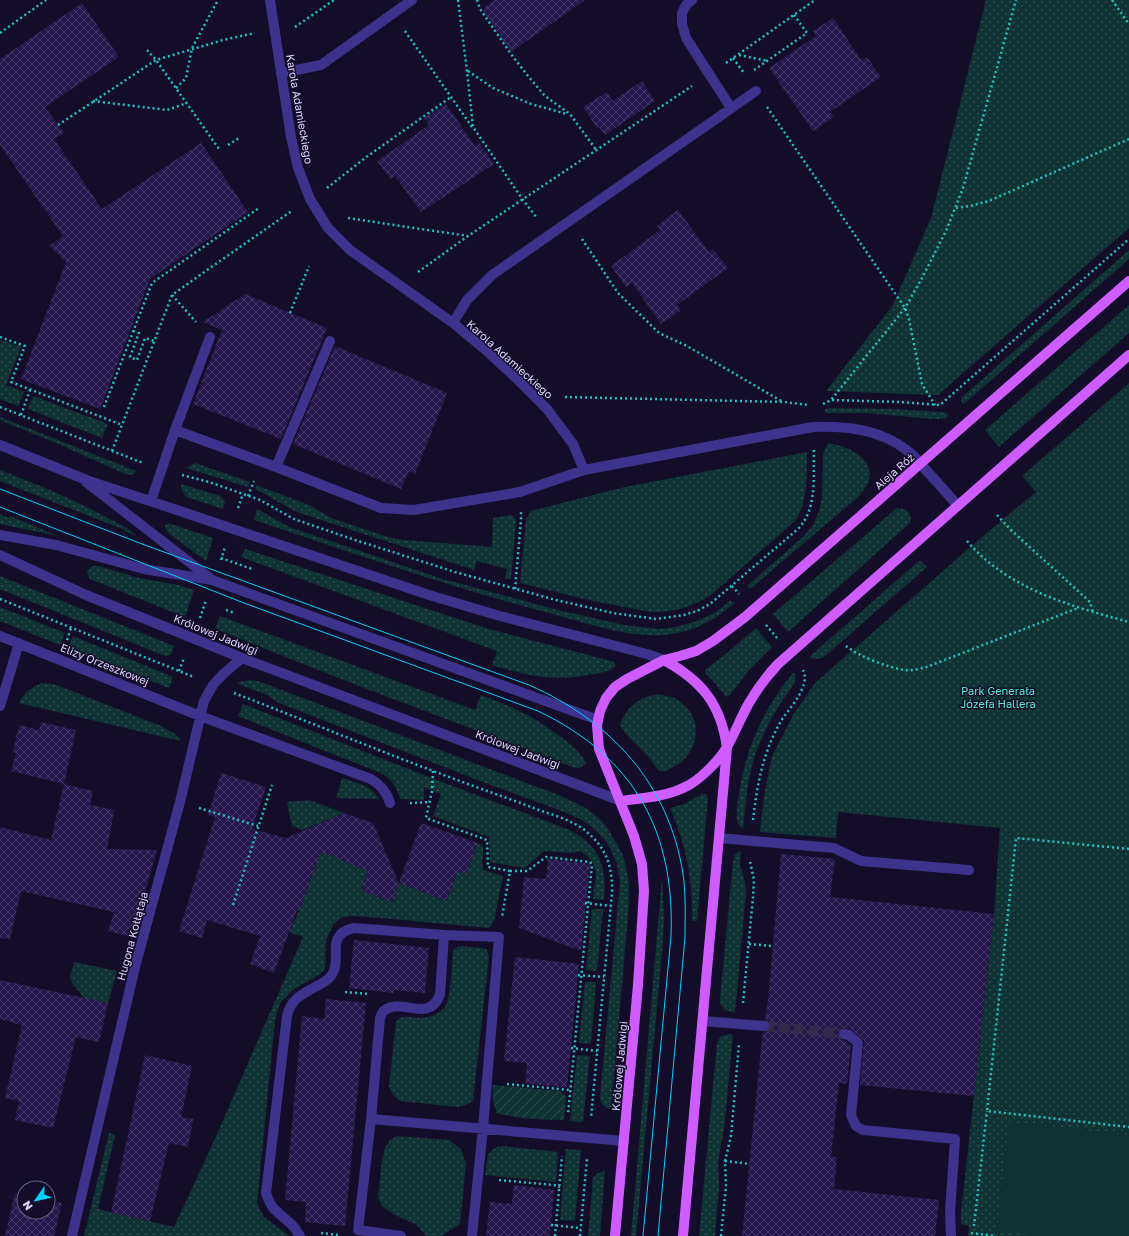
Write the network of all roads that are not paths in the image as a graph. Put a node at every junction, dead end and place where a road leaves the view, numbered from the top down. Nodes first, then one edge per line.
1 (270, 0) edge
2 (412, 0) edge
3 (692, 0) edge
4 (281, 73) junction
5 (756, 91) road end
6 (731, 108) junction
7 (1129, 281) edge
8 (453, 323) junction
9 (210, 337) road end
10 (330, 341) dead end
11 (1129, 355) edge
12 (175, 430) junction
13 (0, 445) edge
14 (921, 464) junction
15 (276, 467) junction
16 (584, 470) junction
17 (80, 477) junction
18 (151, 501) junction
19 (958, 506) junction
20 (0, 535) edge
21 (0, 555) edge
22 (212, 580) junction
23 (0, 636) edge
24 (20, 643) junction
25 (242, 658) junction
26 (664, 660) junction
27 (0, 706) edge
28 (200, 716) junction
29 (598, 720) junction
30 (727, 748) junction
31 (621, 801) junction
32 (390, 803) dead end
33 (719, 838) junction
34 (968, 870) dead end
35 (444, 935) junction
36 (703, 1021) junction
37 (764, 1026) tunnel mouth
38 (844, 1034) tunnel mouth
39 (371, 1119) junction
40 (483, 1128) junction
41 (624, 1140) junction
42 (298, 1233) edge
43 (72, 1236) edge
44 (401, 1236) edge
45 (472, 1236) edge
46 (615, 1236) edge
47 (683, 1236) edge
48 (952, 1236) edge

1 - 4 street, Karola Adamieckiego
2 - 4 street
3 - 6 street
4 - 8 street, Karola Adamieckiego
5 - 6 street
6 - 8 street
7 - 14 main road, Aleja Róż
8 - 16 street, Karola Adamieckiego
9 - 12 street
10 - 15 street
11 - 19 main road
12 - 15 street
12 - 18 street
13 - 17 street
14 - 16 street
14 - 19 street
14 - 26 main road, Aleja Róż
15 - 16 street
17 - 18 street
17 - 22 street
18 - 26 street
19 - 30 main road
20 - 22 street
21 - 25 street, Królowej Jadwigi
22 - 29 street
23 - 24 street, Elizy Orzeszkowej
24 - 27 street
24 - 28 street, Elizy Orzeszkowej
25 - 28 street, Hugona Kołłątaja
25 - 31 street, Królowej Jadwigi
26 - 29 main road
26 - 30 main road
28 - 32 street, Elizy Orzeszkowej
28 - 43 street, Hugona Kołłątaja
29 - 31 main road
30 - 31 main road
30 - 33 main road
31 - 41 main road, Królowej Jadwigi
33 - 34 street
33 - 36 main road
35 - 39 street
35 - 40 street
35 - 42 street
36 - 37 street
36 - 47 main road
38 - 48 street
39 - 40 street
39 - 44 street
40 - 41 street
40 - 45 street
41 - 46 main road, Królowej Jadwigi

